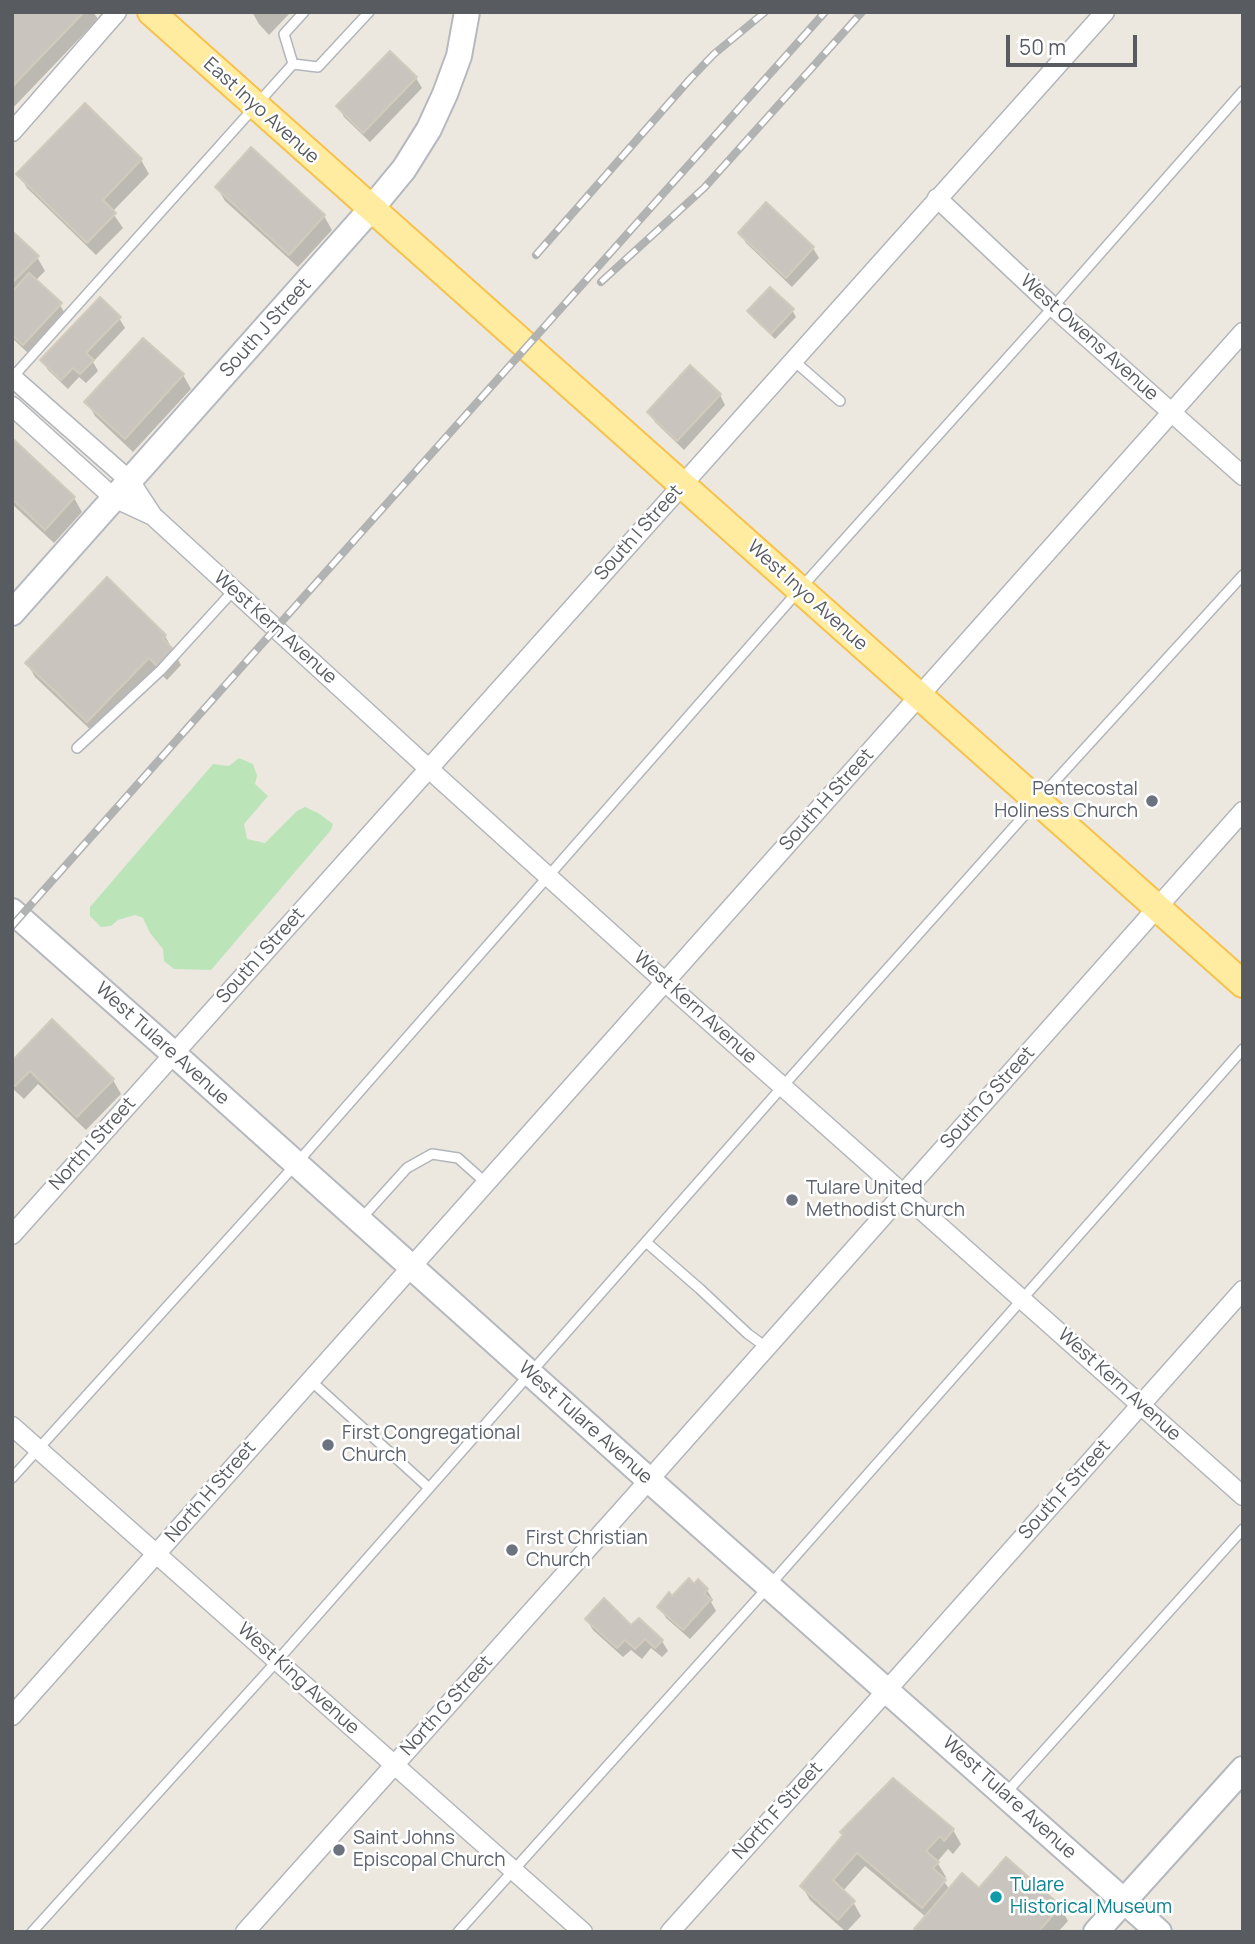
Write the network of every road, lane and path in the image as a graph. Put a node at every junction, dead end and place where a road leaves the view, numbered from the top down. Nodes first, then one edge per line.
1 (117, 12) edge
2 (151, 12) edge
3 (304, 12) edge
4 (369, 12) edge
5 (467, 12) edge
6 (1105, 12) edge
7 (293, 64) junction
8 (1243, 91) edge
9 (255, 105) junction
10 (12, 132) edge
11 (937, 198) junction
12 (371, 209) junction
13 (1053, 307) junction
14 (1243, 332) edge
15 (793, 360) junction
16 (12, 377) edge
17 (840, 401) dead end
18 (12, 406) edge
19 (1171, 412) junction
20 (1243, 476) edge
21 (682, 485) junction
22 (122, 489) junction
23 (1243, 575) edge
24 (800, 589) junction
25 (234, 590) junction
26 (12, 613) edge
27 (919, 696) junction
28 (77, 748) dead end
29 (429, 768) junction
30 (1037, 801) junction
31 (1243, 811) edge
32 (548, 876) junction
33 (1157, 907) junction
34 (12, 911) edge
35 (665, 982) junction
36 (1243, 984) edge
37 (1243, 1049) edge
38 (174, 1054) junction
39 (783, 1086) junction
40 (296, 1164) junction
41 (486, 1183) junction
42 (902, 1194) junction
43 (359, 1221) junction
44 (12, 1235) edge
45 (646, 1242) junction
46 (411, 1268) junction
47 (1243, 1290) edge
48 (1023, 1300) junction
49 (766, 1347) junction
50 (530, 1374) junction
51 (310, 1380) junction
52 (1140, 1405) junction
53 (12, 1426) edge
54 (38, 1449) junction
55 (12, 1478) edge
56 (649, 1480) junction
57 (429, 1488) junction
58 (1243, 1496) edge
59 (1243, 1529) edge
60 (156, 1554) junction
61 (769, 1586) junction
62 (277, 1661) junction
63 (887, 1690) junction
64 (12, 1716) edge
65 (394, 1765) junction
66 (1243, 1769) edge
67 (1004, 1794) junction
68 (513, 1870) junction
69 (1124, 1901) junction
70 (32, 1932) edge
71 (245, 1932) edge
72 (458, 1932) edge
73 (583, 1932) edge
74 (670, 1932) edge
75 (1096, 1932) edge
76 (1159, 1932) edge

1 - 10 street
2 - 9 main road, East Inyo Avenue
3 - 7 lane
4 - 7 lane
5 - 12 main road, South J Street
6 - 11 street, South I Street
7 - 9 lane
8 - 13 lane
9 - 12 main road, East Inyo Avenue
9 - 16 lane
11 - 13 street, West Owens Avenue
11 - 15 street, South I Street
12 - 21 main road, West Inyo Avenue
12 - 22 main road, South J Street
13 - 19 street, West Owens Avenue
13 - 24 lane
14 - 19 street, South H Street
15 - 17 lane
15 - 21 street, South I Street
16 - 22 street
18 - 22 street
19 - 20 street, West Owens Avenue
19 - 27 street, South H Street
21 - 24 main road, West Inyo Avenue
21 - 29 street, South I Street
22 - 25 street, West Kern Avenue
22 - 26 main road, South J Street
23 - 30 lane
24 - 27 main road, West Inyo Avenue
24 - 32 lane
25 - 28 lane
25 - 29 street, West Kern Avenue
27 - 30 main road, West Inyo Avenue
27 - 35 street, South H Street
29 - 32 street, West Kern Avenue
29 - 38 street, South I Street
30 - 33 main road, West Inyo Avenue
30 - 39 lane
31 - 33 street, South G Street
32 - 35 street, West Kern Avenue
32 - 40 lane
33 - 36 main road, West Inyo Avenue
33 - 42 street, South G Street
34 - 38 main road, West Tulare Avenue
35 - 39 street, West Kern Avenue
35 - 41 street, South H Street
37 - 48 lane
38 - 40 main road, West Tulare Avenue
38 - 44 street, North I Street
39 - 42 street, West Kern Avenue
39 - 45 lane
40 - 43 main road, West Tulare Avenue
40 - 54 lane
41 - 43 lane
41 - 46 street, South H Street
42 - 48 street, West Kern Avenue
42 - 49 street, South G Street
43 - 46 main road, West Tulare Avenue
45 - 49 lane
45 - 50 lane
46 - 50 main road, West Tulare Avenue
46 - 51 street, North H Street
47 - 52 street, South F Street
48 - 52 street, West Kern Avenue
48 - 61 lane
49 - 56 street, South G Street
50 - 56 main road, West Tulare Avenue
50 - 57 lane
51 - 57 lane
51 - 60 street, North H Street
52 - 58 street, West Kern Avenue
52 - 63 street, South F Street
53 - 54 street, West King Avenue
54 - 55 lane
54 - 60 street, West King Avenue
56 - 61 main road, West Tulare Avenue
56 - 65 street, North G Street
57 - 62 lane
59 - 67 lane
60 - 62 street, West King Avenue
60 - 64 street, North H Street
61 - 63 main road, West Tulare Avenue
61 - 68 lane
62 - 65 street, West King Avenue
62 - 70 lane
63 - 67 main road, West Tulare Avenue
63 - 74 street, North F Street
65 - 68 street, West King Avenue
65 - 71 street, North G Street
66 - 69 main road
67 - 69 main road, West Tulare Avenue
68 - 72 lane
68 - 73 street, West King Avenue
69 - 75 main road
69 - 76 main road, West Tulare Avenue

